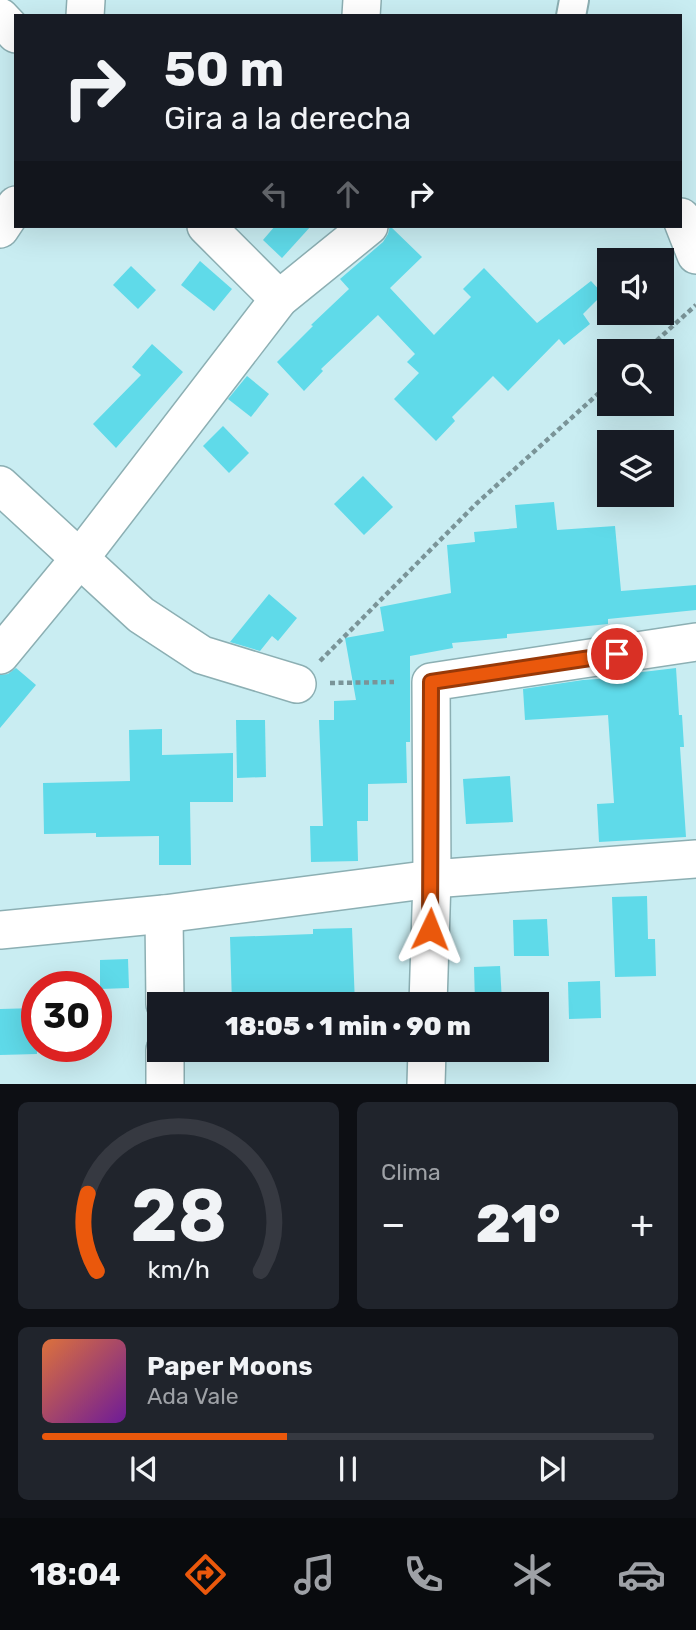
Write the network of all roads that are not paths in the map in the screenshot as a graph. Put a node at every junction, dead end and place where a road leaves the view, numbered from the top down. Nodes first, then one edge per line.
1 (0, 17) edge
2 (14, 32) edge
3 (14, 208) edge
4 (682, 220) edge
5 (208, 228) edge
6 (367, 228) edge
7 (0, 229) edge
8 (696, 255) edge
9 (279, 299) junction
10 (0, 485) edge
11 (79, 558) junction
12 (696, 642) edge
13 (0, 655) edge
14 (297, 684) road end
15 (696, 859) edge
16 (432, 879) junction
17 (164, 914) junction
18 (0, 930) edge
19 (165, 992) edge
20 (428, 992) edge
21 (165, 1062) edge
22 (427, 1062) edge
23 (165, 1084) edge
24 (426, 1084) edge

1 - 2 street
3 - 7 street
4 - 8 street
5 - 9 street
6 - 9 street
9 - 11 street
10 - 11 street
11 - 13 street
11 - 14 street
12 - 16 street
15 - 16 street
16 - 17 street
16 - 20 street
17 - 18 street
17 - 19 street
21 - 23 street
22 - 24 street

